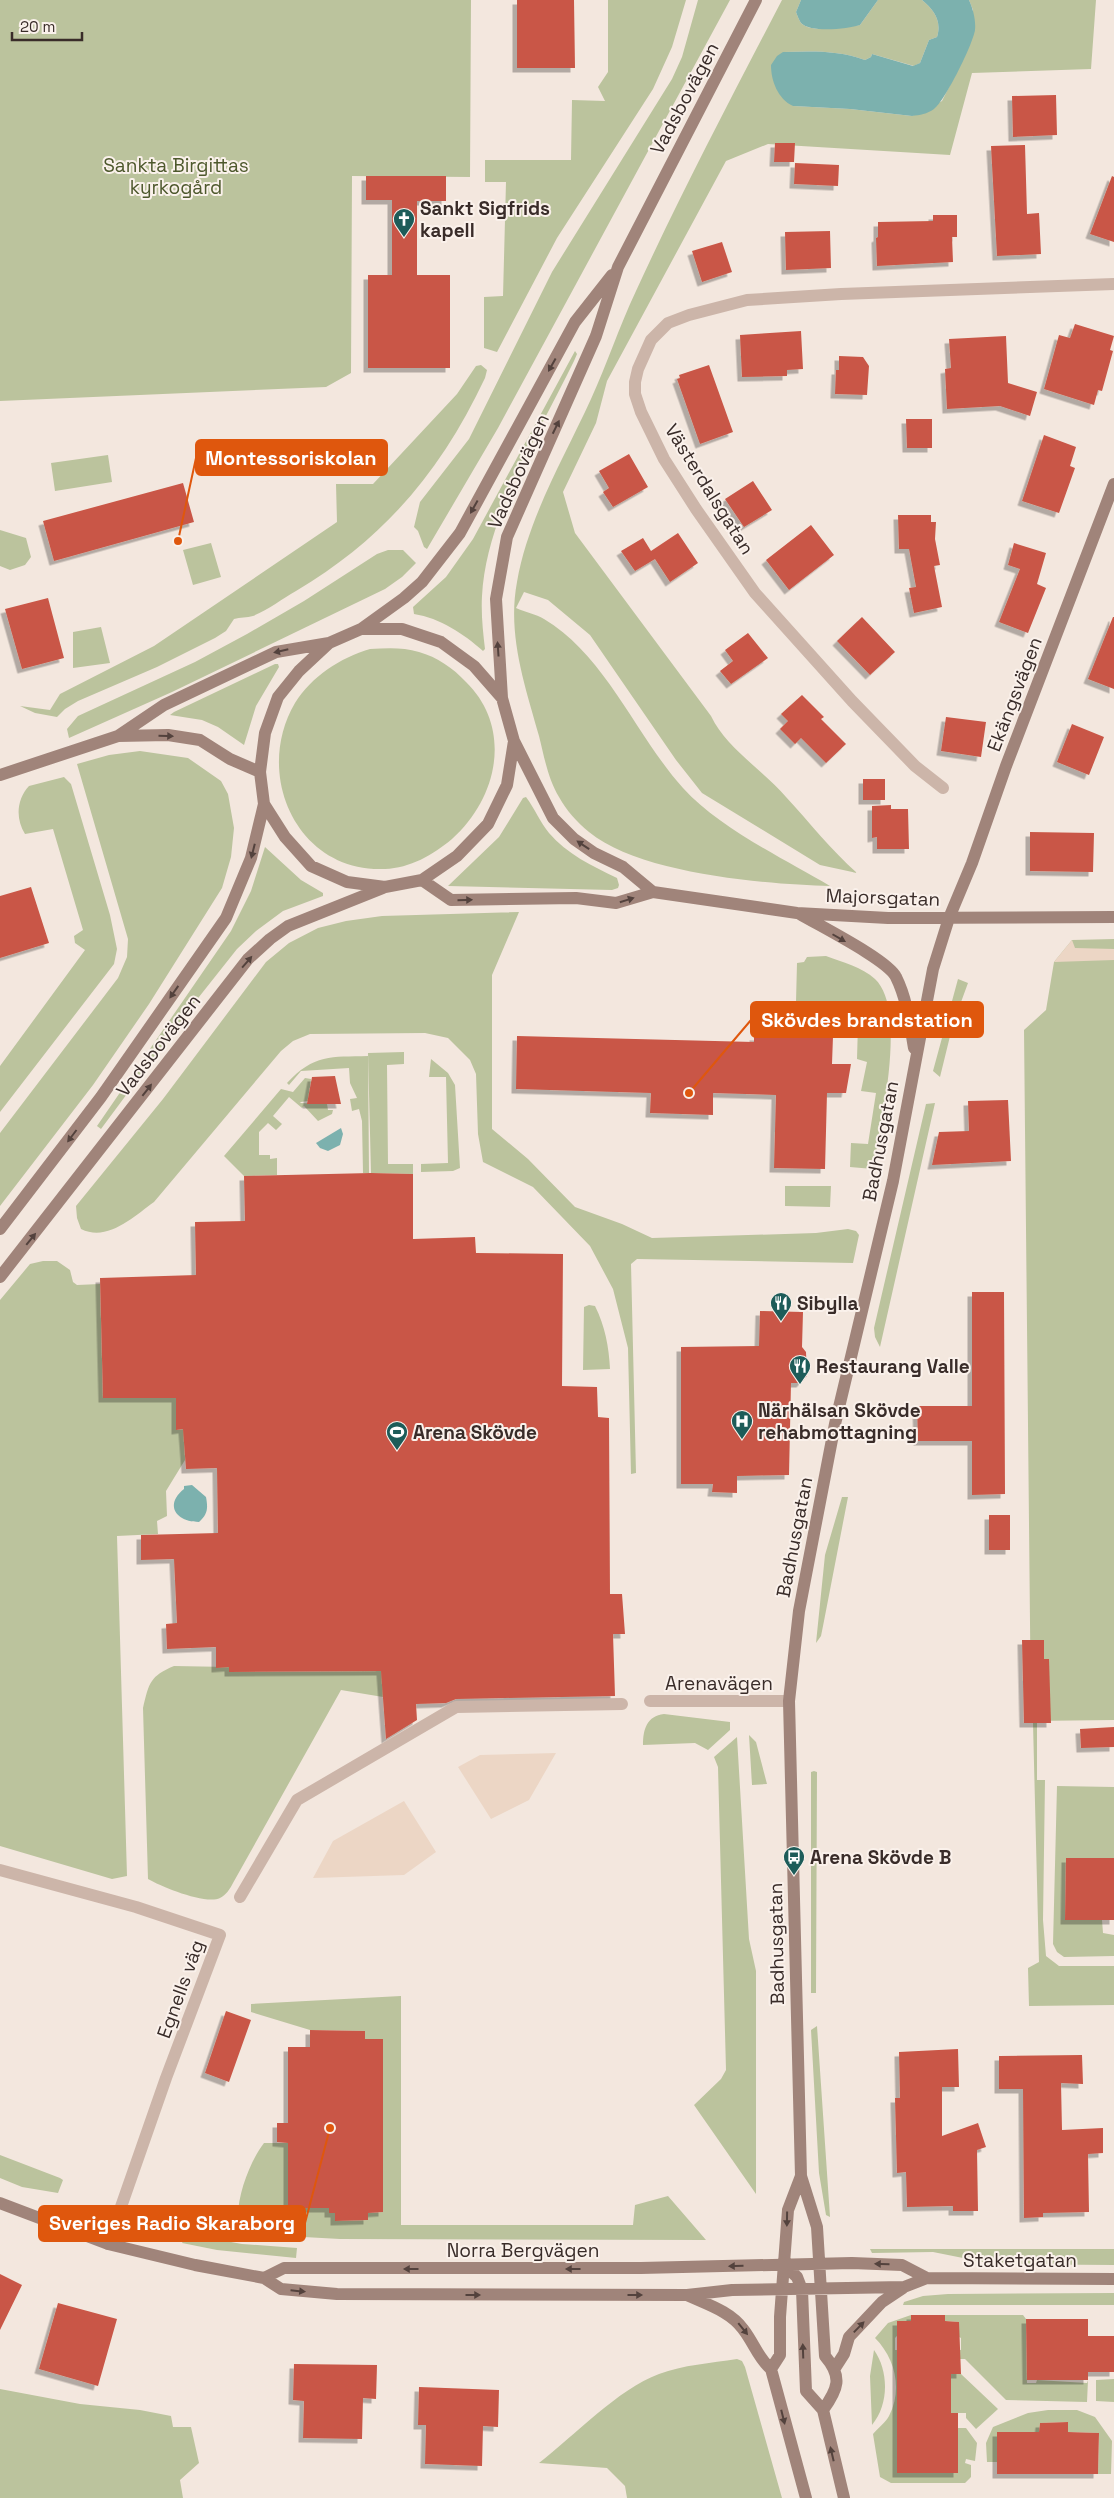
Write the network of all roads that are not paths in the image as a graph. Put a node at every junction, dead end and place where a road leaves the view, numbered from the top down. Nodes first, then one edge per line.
1 (756, 0) edge
2 (618, 267) junction
3 (1114, 284) edge
4 (1114, 484) edge
5 (361, 629) junction
6 (330, 643) junction
7 (502, 698) junction
8 (118, 736) junction
9 (514, 741) junction
10 (260, 772) junction
11 (0, 775) edge
12 (943, 788) dead end
13 (264, 804) junction
14 (422, 880) junction
15 (385, 887) junction
16 (653, 892) junction
17 (797, 913) junction
18 (1114, 917) edge
19 (949, 918) junction
20 (915, 1055) junction
21 (0, 1229) edge
22 (0, 1277) edge
23 (650, 1701) dead end
24 (789, 1701) junction
25 (622, 1704) dead end
26 (0, 1870) edge
27 (240, 1897) dead end
28 (801, 2176) junction
29 (0, 2203) edge
30 (108, 2244) junction
31 (820, 2264) junction
32 (784, 2265) junction
33 (264, 2278) junction
34 (927, 2278) junction
35 (1114, 2279) edge
36 (904, 2287) junction
37 (782, 2290) junction
38 (802, 2290) junction
39 (821, 2290) junction
40 (687, 2294) junction
41 (835, 2368) junction
42 (772, 2369) junction
43 (823, 2410) junction
44 (806, 2498) edge
45 (844, 2498) edge

1 - 2 street, Vadsbovägen
2 -> 5 street, Vadsbovägen
7 -> 2 street, Vadsbovägen
3 - 12 street, Västerdalsgatan
4 - 19 street, Ekängsvägen
5 - 6 street
5 - 7 street
6 -> 8 street
6 - 10 street
7 - 9 street
8 -> 10 street
8 - 11 street
9 - 14 street
16 -> 9 street
10 - 13 street
13 - 15 street
13 -> 21 street, Vadsbovägen
14 - 15 street
14 -> 16 street, Majorsgatan
22 -> 15 street, Vadsbovägen
16 - 17 street, Majorsgatan
17 - 19 street, Majorsgatan
17 -> 20 street
18 - 19 street, Majorsgatan
19 - 20 street, Badhusgatan
20 - 24 street, Badhusgatan
23 - 24 street, Arenavägen
24 - 28 street, Badhusgatan
25 - 27 street
26 - 30 street, Egnells väg
28 - 31 street, Badhusgatan
28 -> 32 street, Badhusgatan
29 - 30 street
30 - 33 street
31 - 32 street, Staketgatan
34 -> 31 street, Staketgatan
31 - 39 street, Badhusgatan
32 -> 33 street, Norra Bergvägen
32 - 37 street, Badhusgatan
32 - 38 street
33 -> 40 street
34 - 35 street, Staketgatan
34 - 36 street, Staketgatan
36 - 39 street, Staketgatan
41 -> 36 street, Badhusgatan
37 - 38 street
37 - 40 street
37 - 42 street, Badhusgatan
38 - 39 street, Staketgatan
43 -> 38 street
39 - 41 street, Badhusgatan
40 -> 42 street
41 - 43 street, Badhusgatan
42 -> 44 street
45 -> 43 street

